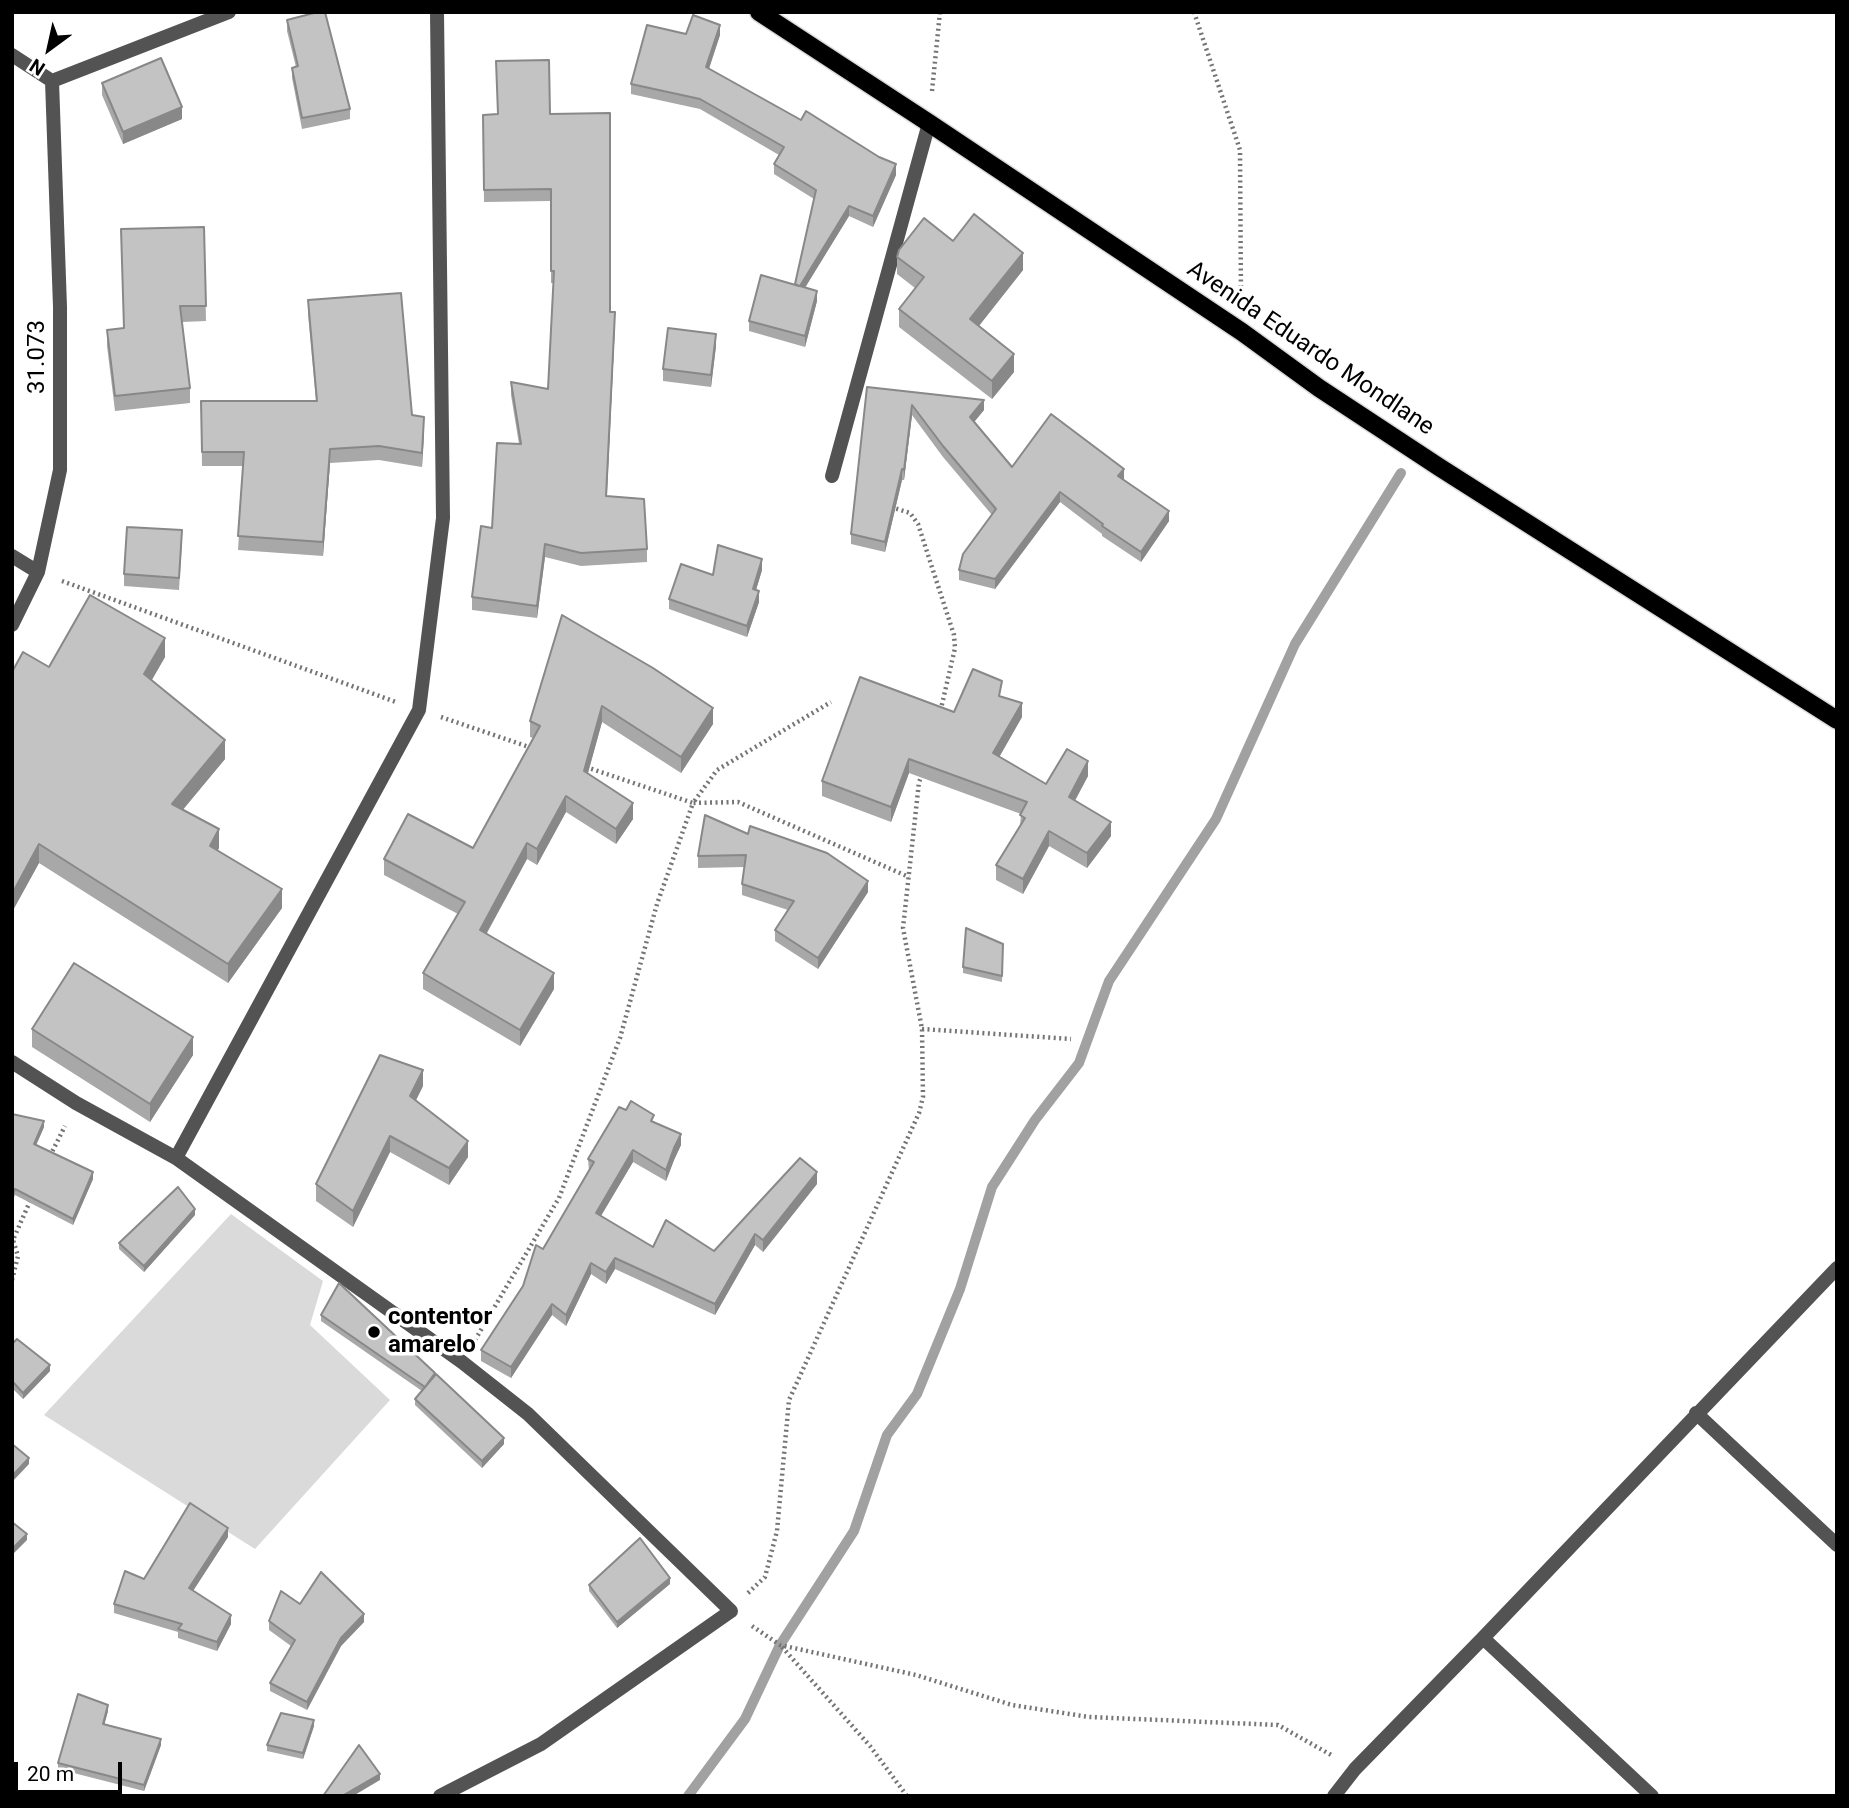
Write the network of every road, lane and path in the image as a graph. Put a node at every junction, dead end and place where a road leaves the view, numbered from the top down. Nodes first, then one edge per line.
1 (229, 12) edge
2 (438, 12) edge
3 (759, 12) edge
4 (940, 12) edge
5 (1194, 12) edge
6 (12, 55) edge
7 (52, 81) junction
8 (929, 123) junction
9 (1242, 332) junction
10 (832, 476) dead end
11 (884, 504) edge
12 (12, 556) edge
13 (38, 572) junction
14 (12, 625) edge
15 (831, 702) dead end
16 (419, 710) junction
17 (1837, 720) edge
18 (938, 721) edge
19 (537, 750) edge
20 (576, 763) edge
21 (923, 770) edge
22 (693, 803) junction
23 (909, 877) junction
24 (922, 1029) junction
25 (1071, 1039) dead end
26 (12, 1062) edge
27 (76, 1103) junction
28 (176, 1158) junction
29 (47, 1163) edge
30 (32, 1196) edge
31 (1837, 1268) edge
32 (12, 1280) edge
33 (462, 1362) junction
34 (1696, 1413) junction
35 (1837, 1545) edge
36 (731, 1611) junction
37 (1483, 1638) junction
38 (780, 1645) junction
39 (1355, 1769) junction
40 (440, 1796) edge
41 (907, 1796) edge
42 (1334, 1796) edge
43 (1652, 1796) edge

1 - 7 street
2 - 16 street
3 - 8 main road, Avenida Eduardo Mondlane
4 - 8 path
5 - 9 path
6 - 7 street
7 - 13 street, 31.073
8 - 9 main road, Avenida Eduardo Mondlane
8 - 10 street
9 - 17 main road, Avenida Eduardo Mondlane
11 - 18 path
12 - 13 street
13 - 14 street, 31.073
13 - 16 path
15 - 22 path
16 - 19 path
16 - 28 street
20 - 22 path
21 - 23 path
22 - 23 path
22 - 33 path
23 - 24 path
24 - 25 path
24 - 36 path
26 - 27 street
27 - 28 street
27 - 29 path
28 - 33 street
30 - 32 path
31 - 34 street
33 - 36 street
34 - 35 street
34 - 37 street
36 - 38 path
36 - 40 street
37 - 39 street
37 - 43 street
38 - 39 path
38 - 41 path
39 - 42 street

